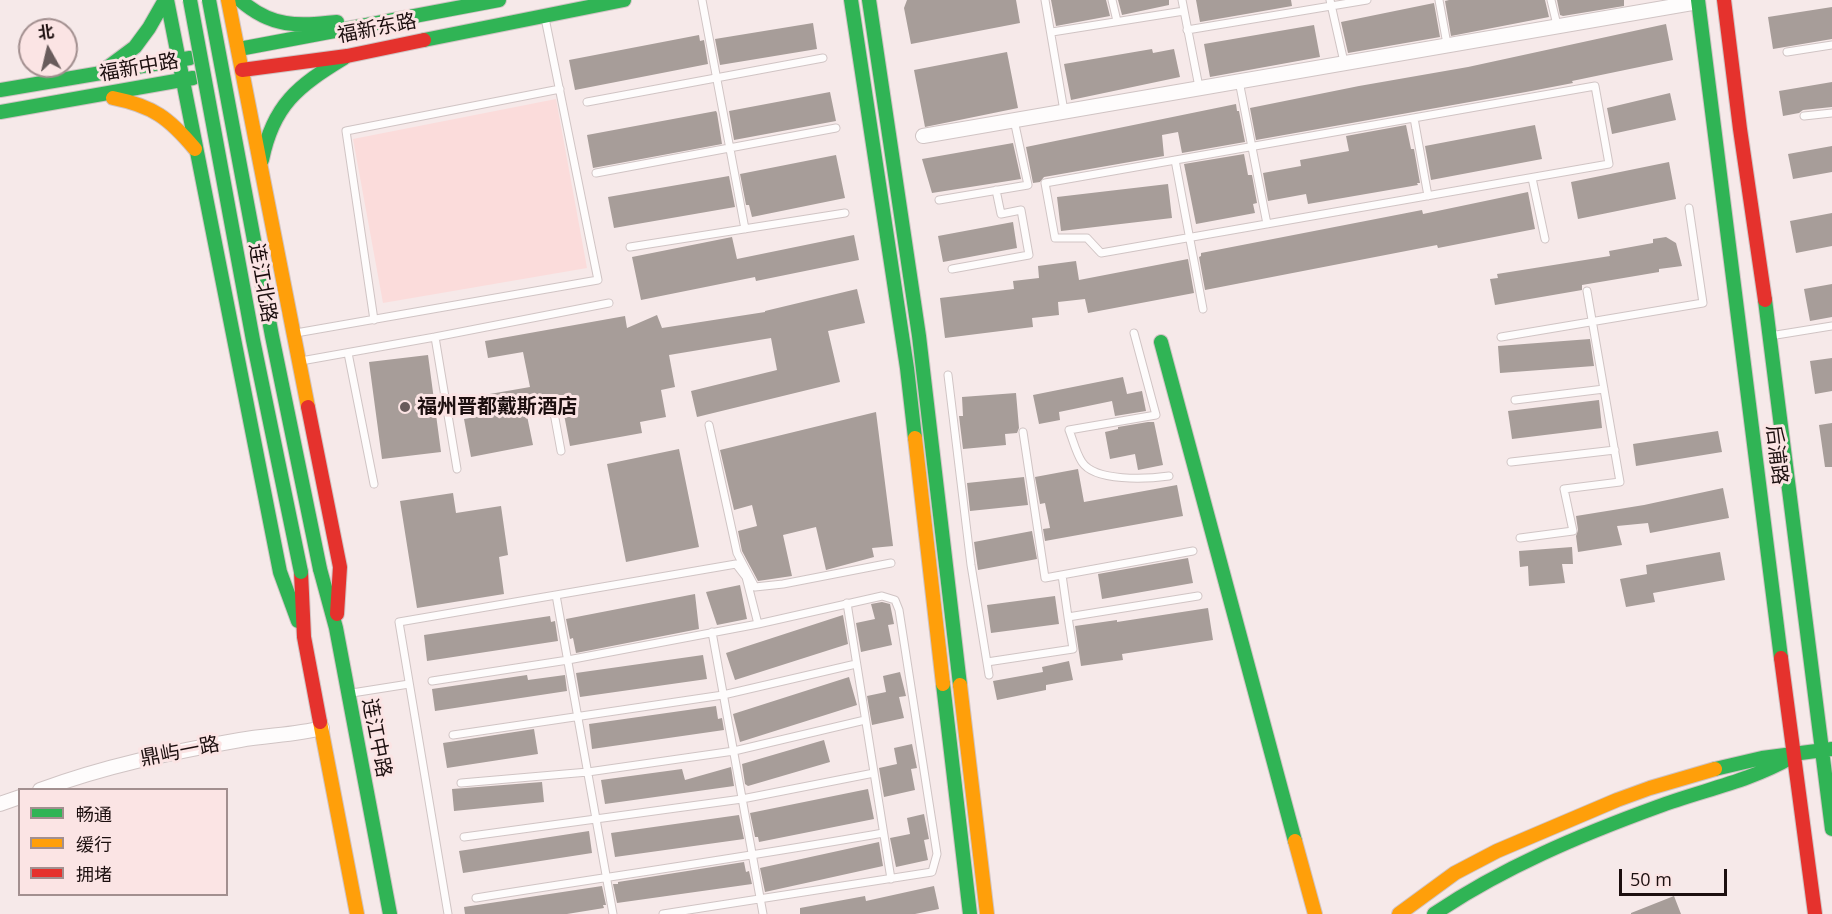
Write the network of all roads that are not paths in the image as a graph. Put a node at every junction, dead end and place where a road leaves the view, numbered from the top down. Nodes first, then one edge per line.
1 (166, 0) edge
2 (190, 0) edge
3 (209, 0) edge
4 (228, 0) edge
5 (240, 0) edge
6 (499, 0) edge
7 (624, 0) edge
8 (702, 0) edge
9 (851, 0) edge
10 (869, 0) edge
11 (1045, 0) edge
12 (1112, 0) edge
13 (1182, 0) edge
14 (1367, 0) edge
15 (1439, 0) edge
16 (1551, 0) edge
17 (1724, 0) edge
18 (1698, 1) edge
19 (1331, 3) edge
20 (455, 8) junction
21 (1184, 11) junction
22 (544, 16) junction
23 (1118, 21) junction
24 (1557, 25) junction
25 (1187, 30) junction
26 (1052, 32) junction
27 (1447, 44) junction
28 (1832, 45) edge
29 (239, 50) junction
30 (1787, 52) dead end
31 (209, 55) joint
32 (348, 56) junction
33 (823, 58) dead end
34 (178, 60) junction
35 (1344, 62) junction
36 (242, 70) junction
37 (102, 73) junction
38 (213, 75) joint
39 (716, 78) junction
40 (183, 80) junction
41 (1239, 81) junction
42 (1199, 87) junction
43 (560, 89) junction
44 (0, 90) edge
45 (96, 95) junction
46 (587, 102) dead end
47 (1064, 111) junction
48 (0, 112) edge
49 (1832, 112) edge
50 (1804, 116) dead end
51 (1414, 118) junction
52 (1014, 120) junction
53 (836, 128) dead end
54 (923, 136) dead end
55 (1252, 147) junction
56 (730, 148) junction
57 (196, 150) junction
58 (1175, 160) junction
59 (260, 165) junction
60 (596, 173) dead end
61 (1532, 178) junction
62 (996, 190) junction
63 (1428, 196) junction
64 (939, 200) dead end
65 (1689, 208) dead end
66 (845, 213) dead end
67 (1267, 224) junction
68 (745, 230) junction
69 (1189, 238) junction
70 (1545, 239) dead end
71 (630, 247) dead end
72 (952, 269) dead end
73 (1587, 291) dead end
74 (609, 303) dead end
75 (1203, 309) dead end
76 (374, 320) junction
77 (1592, 322) junction
78 (1832, 326) edge
79 (1134, 333) dead end
80 (294, 334) junction
81 (1770, 336) junction
82 (435, 337) junction
83 (1501, 337) dead end
84 (1161, 342) dead end
85 (348, 352) junction
86 (300, 361) junction
87 (948, 375) dead end
88 (1604, 389) junction
89 (1515, 400) dead end
90 (554, 413) dead end
91 (709, 425) dead end
92 (1023, 432) dead end
93 (1615, 450) junction
94 (561, 451) dead end
95 (1511, 462) dead end
96 (457, 469) dead end
97 (1169, 476) dead end
98 (374, 484) dead end
99 (1520, 538) dead end
100 (1193, 551) dead end
101 (891, 562) dead end
102 (320, 569) joint
103 (1062, 574) junction
104 (556, 595) junction
105 (1198, 596) dead end
106 (847, 603) junction
107 (1068, 617) junction
108 (758, 624) junction
109 (336, 628) junction
110 (712, 632) junction
111 (304, 637) junction
112 (568, 660) junction
113 (987, 662) junction
114 (856, 664) junction
115 (989, 675) dead end
116 (432, 681) dead end
117 (409, 684) junction
118 (348, 694) junction
119 (723, 695) junction
120 (578, 717) junction
121 (866, 720) junction
122 (322, 728) junction
123 (453, 735) dead end
124 (1827, 750) edge
125 (734, 751) junction
126 (1794, 756) junction
127 (588, 772) junction
128 (874, 773) junction
129 (461, 783) dead end
130 (43, 788) edge
131 (18, 798) edge
132 (742, 799) junction
133 (0, 804) edge
134 (596, 820) junction
135 (372, 823) junction
136 (1832, 829) edge
137 (341, 832) junction
138 (883, 833) junction
139 (464, 837) dead end
140 (753, 857) junction
141 (606, 877) junction
142 (891, 879) junction
143 (476, 898) dead end
144 (760, 899) junction
145 (350, 914) edge
146 (357, 914) edge
147 (390, 914) edge
148 (399, 914) edge
149 (448, 914) edge
150 (613, 914) edge
151 (663, 914) edge
152 (763, 914) edge
153 (970, 914) edge
154 (987, 914) edge
155 (1315, 914) edge
156 (1399, 914) edge
157 (1434, 914) edge
158 (1815, 914) edge

1 - 34 main road
1 - 37 main road
2 - 111 main road, 连江北路, bridge
3 - 102 main road, 连江北路, bridge
4 - 29 main road
5 - 20 main road
6 - 20 main road, 福新东路
7 - 22 main road, 福新东路
8 - 39 lane
9 - 153 main road
10 - 154 main road
11 - 26 lane
12 - 23 lane
13 - 21 lane
14 - 19 lane
15 - 27 lane
16 - 24 lane
17 - 81 main road, 后浦路
18 - 24 street
18 - 126 main road, 后浦路
19 - 25 lane
19 - 35 lane
20 - 29 main road, 福新东路
21 - 23 lane
21 - 25 lane
22 - 32 main road, 福新东路
22 - 43 lane
23 - 26 lane
24 - 27 street
25 - 42 lane
26 - 47 lane
27 - 35 street
28 - 30 lane
29 - 31 main road, 福新东路
29 - 36 main road
31 - 34 main road, 福新中路
32 - 36 main road, 福新东路
32 - 59 main road
33 - 39 lane
34 - 37 main road, 福新中路
34 - 40 main road
35 - 41 street
36 - 38 main road, 福新东路
36 - 59 main road
37 - 44 main road, 福新中路
38 - 40 main road, 福新中路
39 - 46 lane
39 - 56 lane
40 - 45 main road, 福新中路
40 - 57 main road
41 - 42 street
41 - 55 lane
42 - 47 street
43 - 76 lane
43 - 76 lane
45 - 48 main road, 福新中路
45 - 57 main road
47 - 52 street
49 - 50 lane
51 - 55 lane
51 - 61 lane
51 - 63 lane
52 - 54 street
52 - 62 lane
53 - 56 lane
55 - 58 lane
55 - 67 lane
56 - 60 lane
56 - 68 lane
57 - 111 main road
58 - 69 lane
58 - 69 lane
59 - 80 main road
61 - 63 lane
61 - 70 lane
62 - 64 lane
62 - 72 lane
63 - 67 lane
65 - 77 lane
66 - 68 lane
67 - 69 lane
68 - 71 lane
69 - 75 lane
73 - 77 lane
74 - 82 lane
76 - 80 lane
77 - 83 lane
77 - 88 lane
78 - 81 lane
79 - 97 lane
80 - 86 main road
81 - 124 main road, 后浦路
82 - 85 lane
82 - 96 lane
84 - 155 main road
85 - 86 lane
85 - 98 lane
86 - 109 main road
87 - 113 lane
88 - 89 lane
88 - 93 lane
90 - 94 lane
91 - 101 lane
92 - 103 lane
93 - 95 lane
93 - 99 lane
100 - 103 lane
102 - 109 main road, 连江中路
103 - 107 lane
104 - 108 lane
104 - 112 lane
104 - 117 lane
105 - 107 lane
106 - 108 lane
106 - 114 lane
106 - 142 lane
107 - 113 lane
108 - 110 lane
109 - 118 main road, 连江中路
110 - 112 lane
110 - 119 lane
111 - 122 main road
112 - 116 lane
112 - 120 lane
113 - 115 lane
114 - 119 lane
114 - 121 lane
117 - 118 lane
117 - 149 lane
118 - 135 main road, 连江中路
119 - 120 lane
119 - 125 lane
120 - 123 lane
120 - 127 lane
121 - 125 lane
121 - 128 lane
122 - 130 street, 鼎屿一路
122 - 137 main road
124 - 126 main road
124 - 136 main road, 后浦路
125 - 127 lane
125 - 132 lane
126 - 156 main road
126 - 157 main road
126 - 158 main road, 后浦路
127 - 129 lane
127 - 134 lane
128 - 132 lane
128 - 138 lane
131 - 133 street
132 - 134 lane
132 - 140 lane
134 - 139 lane
134 - 141 lane
135 - 147 main road, 连江中路
135 - 148 main road
137 - 145 main road
137 - 146 main road
138 - 140 lane
138 - 142 lane
140 - 141 lane
140 - 144 lane
141 - 143 lane
141 - 150 lane
142 - 144 lane
144 - 151 lane
144 - 152 lane

